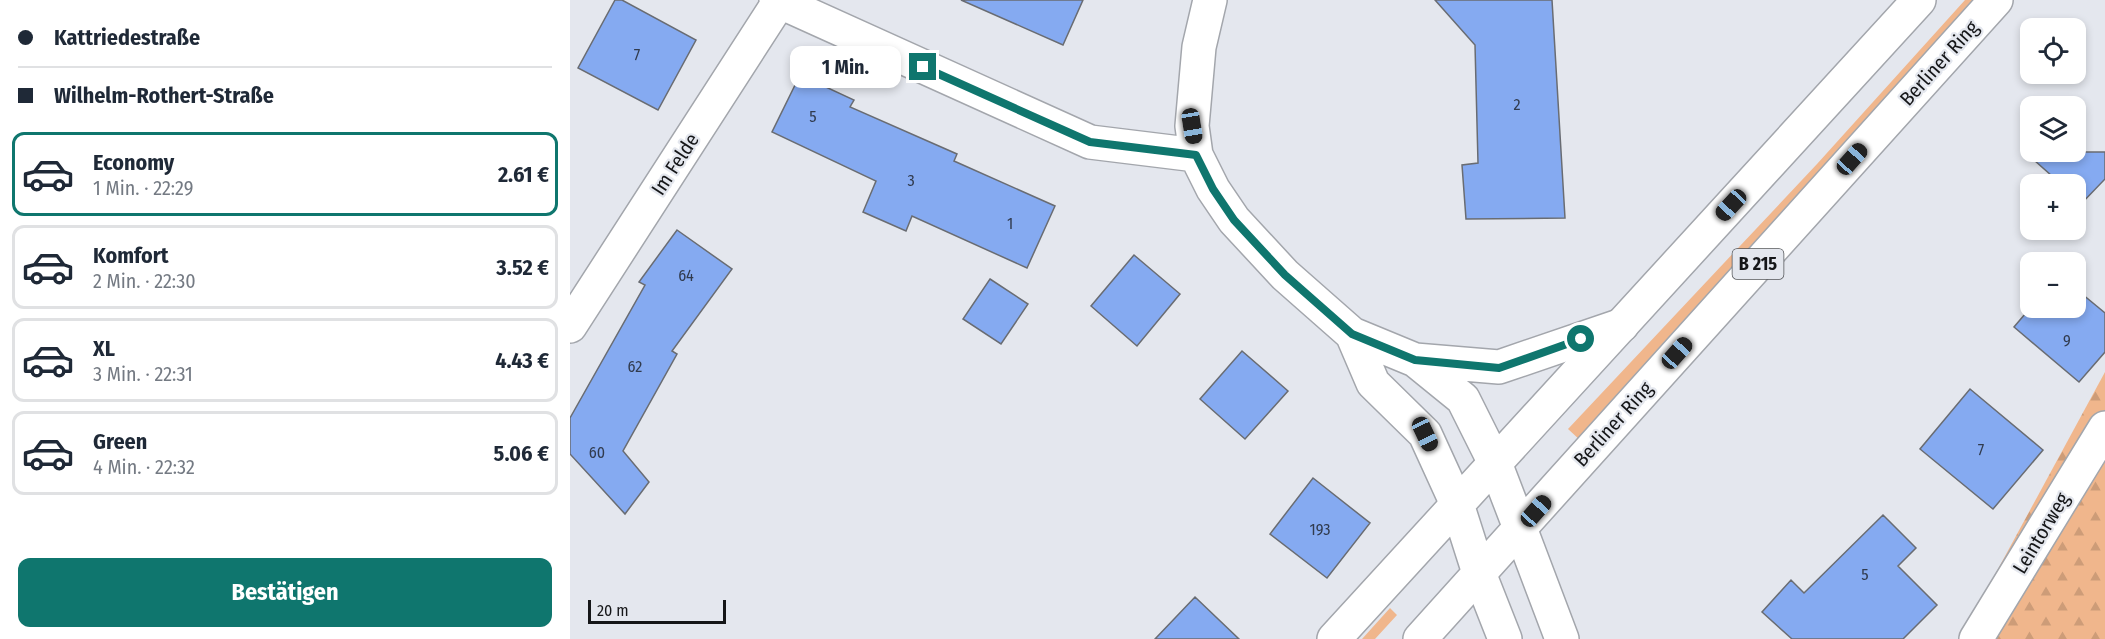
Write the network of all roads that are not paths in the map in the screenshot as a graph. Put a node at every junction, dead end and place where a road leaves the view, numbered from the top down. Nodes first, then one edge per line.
1 (1210, 0) edge
2 (1919, 0) edge
3 (1996, 0) edge
4 (778, 1) edge
5 (1196, 155) junction
6 (1622, 325) junction
7 (570, 326) edge
8 (1352, 334) junction
9 (1415, 360) junction
10 (2105, 428) edge
11 (1495, 463) junction
12 (1457, 504) junction
13 (1520, 528) junction
14 (1479, 573) junction
15 (1334, 639) edge
16 (1420, 639) edge
17 (1505, 639) edge
18 (1562, 639) edge
19 (1976, 639) edge

1 - 5 street
2 - 6 street
3 - 13 street, Berliner Ring / B 215
4 - 5 street
4 - 7 street, Im Felde
5 - 8 street
6 - 9 street
6 - 11 street
8 - 9 street
8 - 12 street
9 - 11 street
10 - 19 street, Leintorweg
11 - 12 street
11 - 13 street
12 - 14 street
12 - 15 street
13 - 14 street, Berliner Ring / B 215
13 - 18 street
14 - 16 street, Berliner Ring / B 215
14 - 17 street

